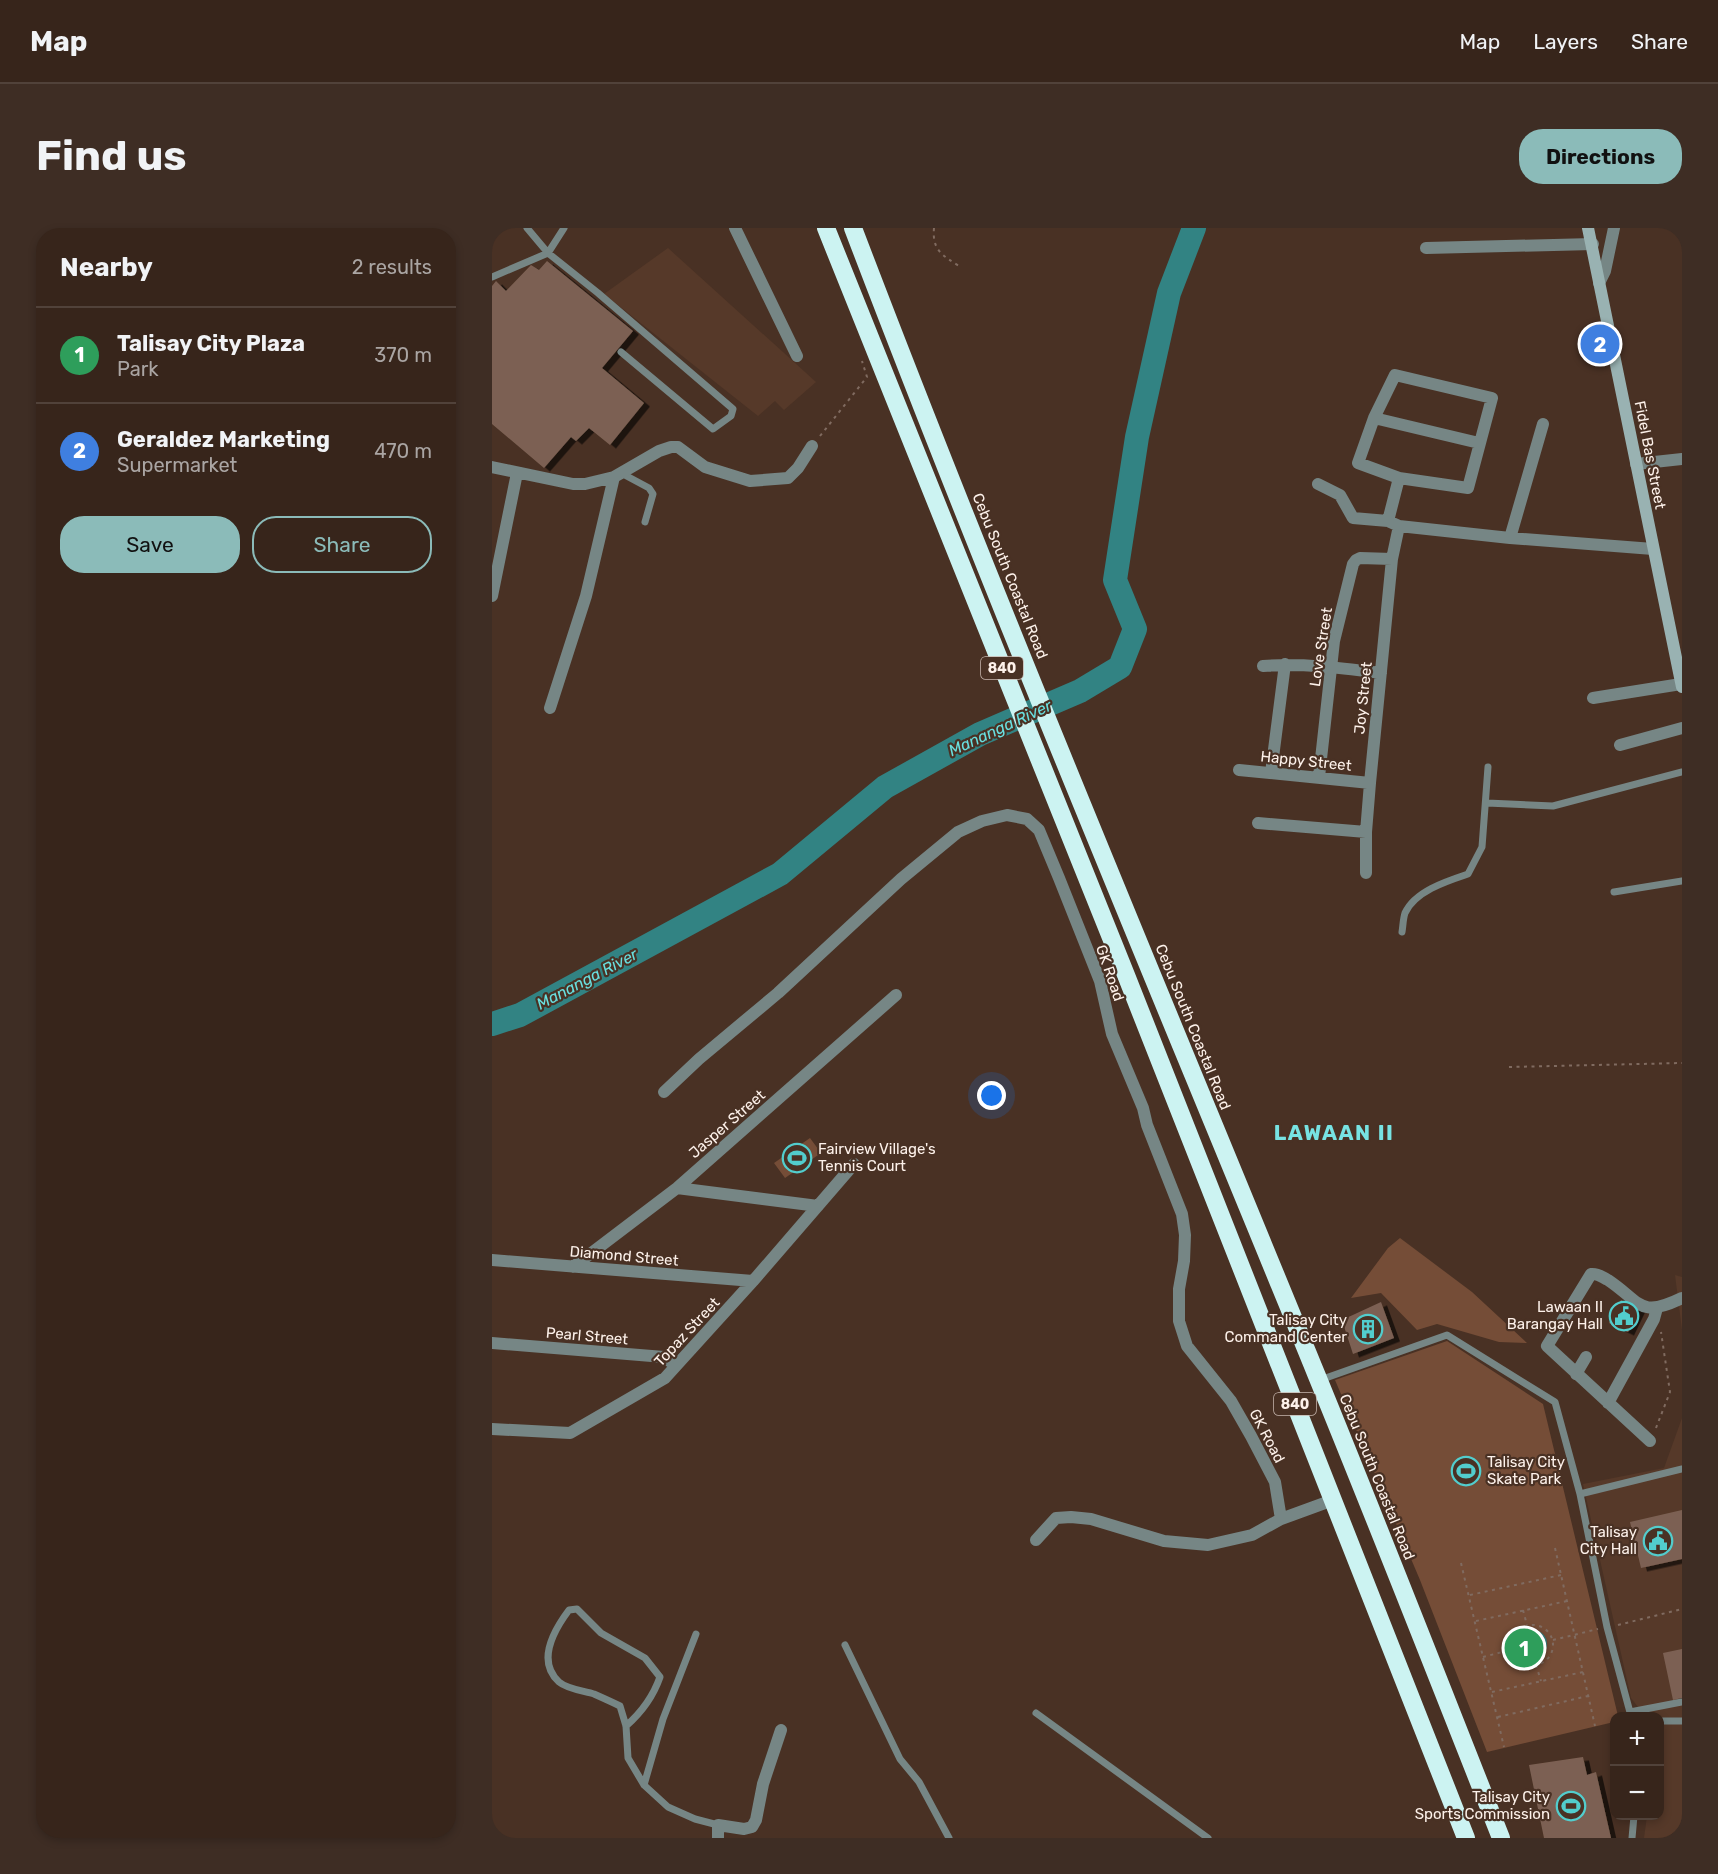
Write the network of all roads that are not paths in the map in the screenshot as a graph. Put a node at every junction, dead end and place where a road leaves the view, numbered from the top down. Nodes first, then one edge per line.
1 (527, 228) edge
2 (564, 228) edge
3 (735, 228) edge
4 (826, 228) edge
5 (853, 228) edge
6 (1588, 228) edge
7 (1614, 228) edge
8 (1593, 244) junction
9 (1426, 248) dead end
10 (548, 253) junction
11 (492, 277) edge
12 (1599, 283) junction
13 (621, 352) dead end
14 (797, 356) dead end
15 (1374, 418) junction
16 (1543, 424) dead end
17 (1479, 443) junction
18 (813, 446) road end
19 (1682, 459) edge
20 (1636, 464) junction
21 (492, 467) edge
22 (517, 473) junction
23 (617, 475) junction
24 (1399, 478) junction
25 (1318, 484) dead end
26 (645, 522) dead end
27 (1393, 523) junction
28 (1510, 538) junction
29 (1653, 549) junction
30 (1392, 559) junction
31 (492, 596) edge
32 (1285, 664) junction
33 (1263, 666) dead end
34 (1331, 666) junction
35 (1381, 673) junction
36 (1682, 686) edge
37 (1593, 698) dead end
38 (550, 708) dead end
39 (1682, 728) edge
40 (1620, 745) dead end
41 (1488, 766) dead end
42 (1239, 770) dead end
43 (1682, 772) edge
44 (1271, 773) junction
45 (1319, 777) junction
46 (1370, 783) junction
47 (1486, 803) junction
48 (1258, 824) dead end
49 (1366, 832) junction
50 (1366, 873) dead end
51 (1682, 881) edge
52 (1614, 892) dead end
53 (1402, 932) dead end
54 (896, 995) dead end
55 (664, 1092) dead end
56 (854, 1164) dead end
57 (677, 1188) junction
58 (818, 1206) junction
59 (492, 1260) edge
60 (573, 1266) junction
61 (753, 1281) junction
62 (1682, 1298) edge
63 (1656, 1314) junction
64 (492, 1343) edge
65 (1586, 1356) dead end
66 (676, 1366) junction
67 (1576, 1374) junction
68 (1319, 1380) junction
69 (1608, 1403) junction
70 (492, 1429) edge
71 (1650, 1441) road end
72 (1682, 1469) edge
73 (1580, 1494) junction
74 (1333, 1500) junction
75 (1281, 1519) junction
76 (1035, 1540) dead end
77 (696, 1634) dead end
78 (845, 1645) dead end
79 (1682, 1702) edge
80 (1629, 1712) edge
81 (1639, 1712) edge
82 (1036, 1713) dead end
83 (1664, 1721) edge
84 (1682, 1721) edge
85 (626, 1726) junction
86 (781, 1730) dead end
87 (644, 1785) junction
88 (1634, 1820) edge
89 (718, 1832) edge
90 (949, 1838) edge
91 (1208, 1838) edge
92 (1466, 1838) edge
93 (1502, 1838) edge
94 (1632, 1838) edge

1 - 10 lane
2 - 10 lane
3 - 14 street
4 - 74 highway, 840
5 - 68 highway, Cebu South Coastal Road / 840
6 - 8 street, Fidel Bas Street
7 - 12 street
8 - 9 street
8 - 12 street, Fidel Bas Street
10 - 11 lane
10 - 13 lane
12 - 20 street, Fidel Bas Street
15 - 17 street
15 - 17 street
15 - 24 street
16 - 28 street
17 - 24 street
18 - 23 street
19 - 20 street
20 - 29 street, Fidel Bas Street
21 - 22 street
22 - 23 street
22 - 31 street
23 - 26 lane
23 - 38 street
24 - 27 street, Joy Street
25 - 27 street
27 - 28 street
27 - 30 street, Joy Street
28 - 29 street
29 - 36 street, Fidel Bas Street
30 - 34 street, Love Street
30 - 35 street, Joy Street
32 - 33 street
32 - 34 street
32 - 44 street
34 - 35 street
34 - 45 street, Love Street
35 - 46 street, Joy Street
36 - 37 street
39 - 40 street
41 - 47 lane
42 - 44 street, Happy Street
43 - 47 lane
44 - 45 street, Happy Street
45 - 46 street, Happy Street
46 - 49 street, Joy Street
47 - 53 lane
48 - 49 street
49 - 50 street, Joy Street
51 - 52 lane
54 - 57 street, Jasper Street
55 - 75 street, GK Road
56 - 58 street, Topaz Street
57 - 58 street
57 - 60 street, Jasper Street
58 - 61 street, Topaz Street
59 - 60 street, Diamond Street
60 - 61 street, Diamond Street
61 - 66 street, Topaz Street
62 - 63 street
63 - 67 street
63 - 69 street
64 - 66 street, Pearl Street
65 - 67 street
66 - 70 street, Topaz Street
67 - 69 street
68 - 73 lane
68 - 93 highway, Cebu South Coastal Road / 840
69 - 71 street
72 - 73 lane
73 - 80 lane
74 - 75 street
74 - 92 highway, 840
75 - 76 street
77 - 87 lane
78 - 90 lane
79 - 81 lane
82 - 91 lane
83 - 84 lane
85 - 85 lane
85 - 87 lane
86 - 89 street
87 - 89 lane
88 - 94 lane

